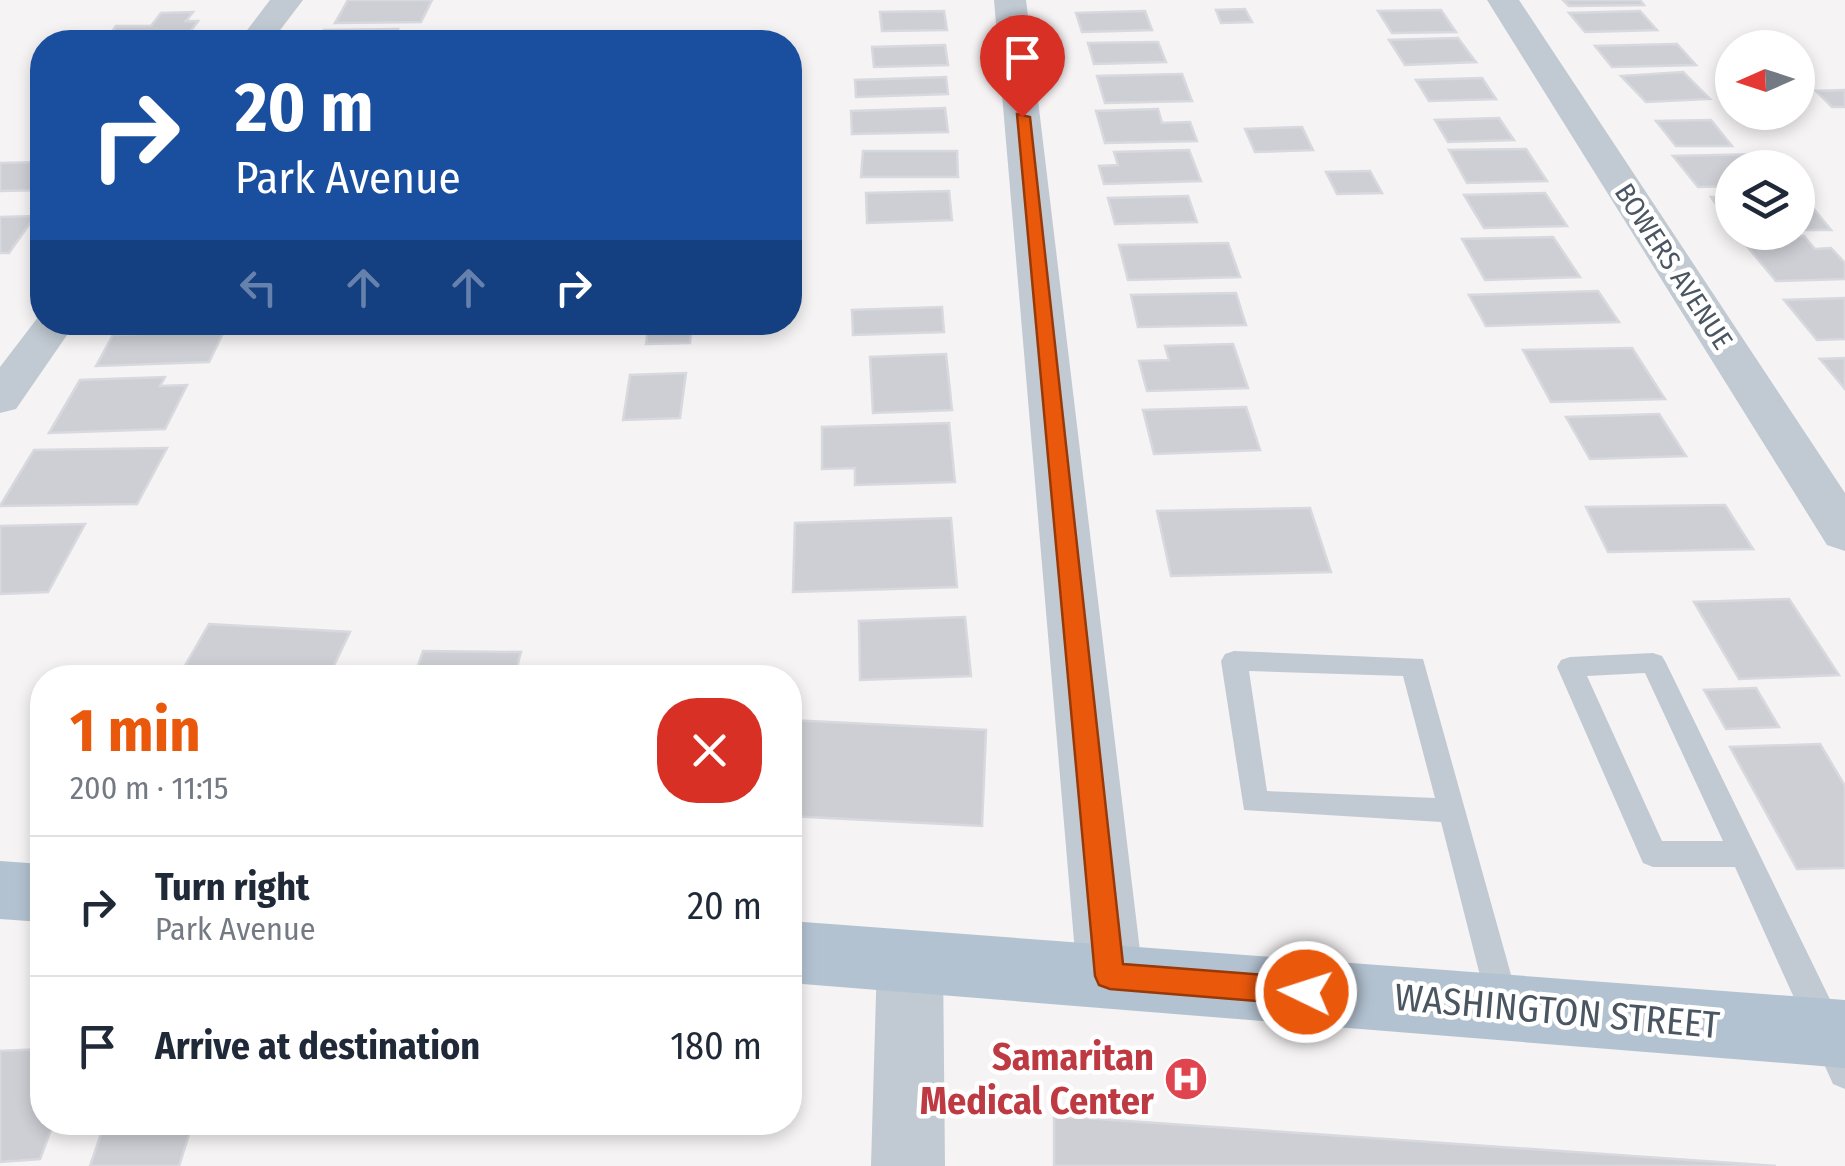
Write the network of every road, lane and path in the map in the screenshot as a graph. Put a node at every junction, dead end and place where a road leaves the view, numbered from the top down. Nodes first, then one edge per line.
1 (286, 0) edge
2 (1010, 0) edge
3 (1504, 0) edge
4 (263, 30) edge
5 (46, 335) edge
6 (0, 400) edge
7 (1845, 533) edge
8 (1452, 811) junction
9 (1743, 854) junction
10 (0, 890) edge
11 (30, 893) edge
12 (802, 953) edge
13 (910, 961) junction
14 (1110, 976) junction
15 (1504, 1007) junction
16 (1840, 1047) edge
17 (908, 1166) edge

1 - 4 street
2 - 14 street
3 - 7 street, BOWERS AVENUE
5 - 6 street
8 - 8 lane
8 - 15 lane
9 - 9 lane
9 - 16 lane
10 - 11 main road
12 - 13 main road, WASHINGTON STREET
13 - 14 main road, WASHINGTON STREET
13 - 17 street
14 - 15 main road, WASHINGTON STREET
15 - 16 main road, WASHINGTON STREET

